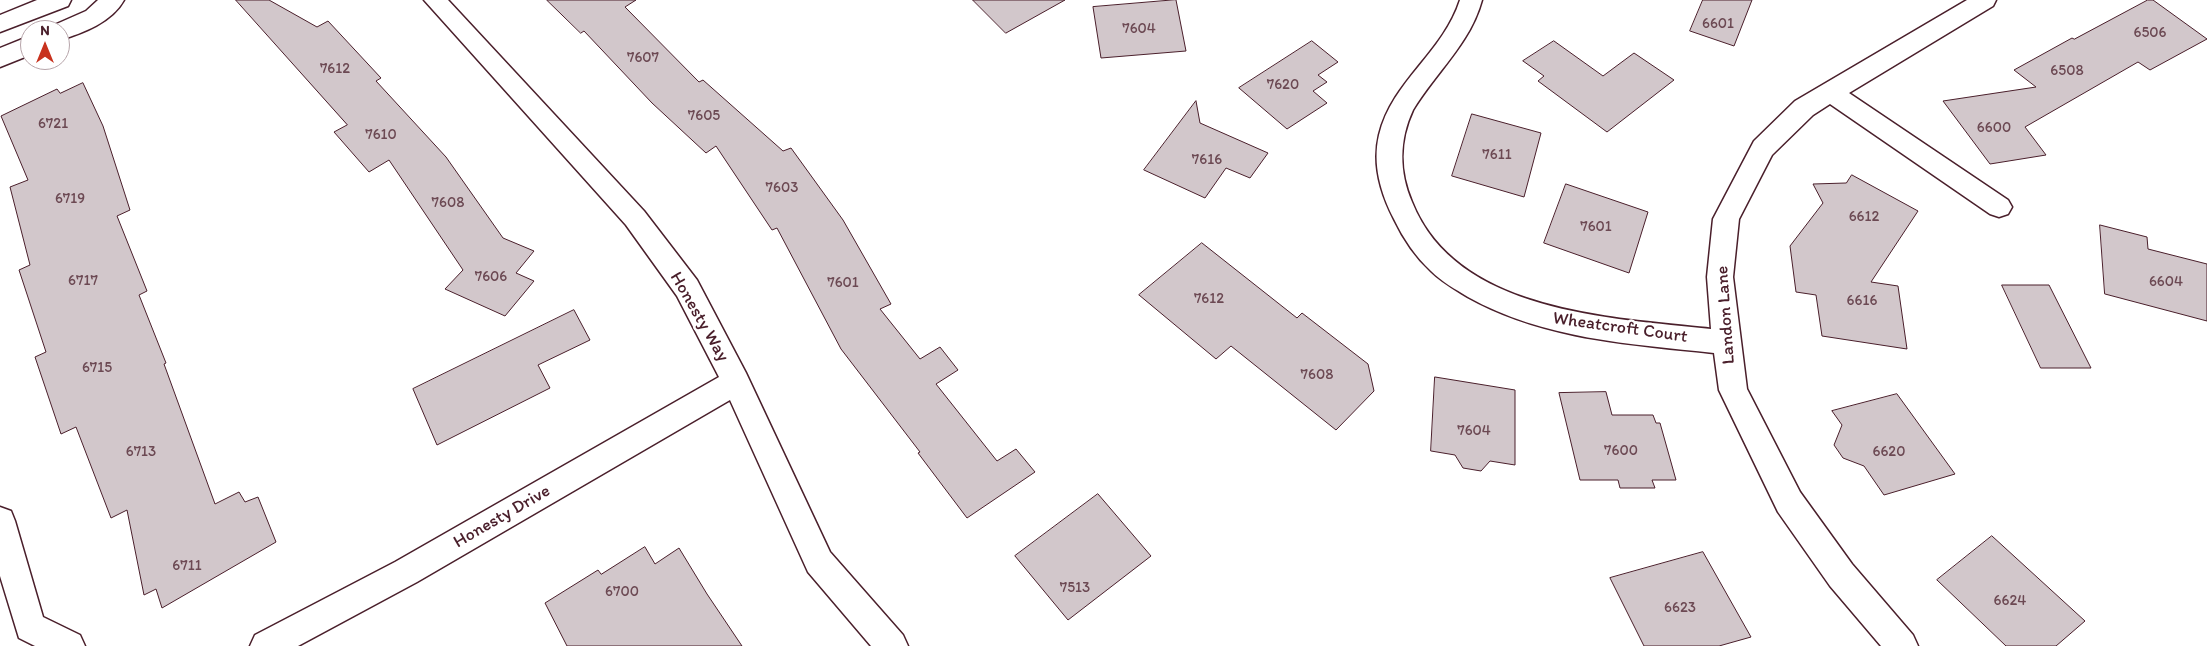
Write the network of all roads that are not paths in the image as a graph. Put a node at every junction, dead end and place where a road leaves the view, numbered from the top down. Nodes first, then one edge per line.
1 (60, 0) edge
2 (114, 0) edge
3 (435, 0) edge
4 (1471, 0) edge
5 (1985, 0) edge
6 (0, 24) edge
7 (70, 27) edge
8 (20, 49) edge
9 (0, 58) edge
10 (1831, 93) junction
11 (2000, 207) dead end
12 (1726, 342) junction
13 (736, 382) junction
14 (0, 521) edge
15 (69, 646) edge
16 (266, 646) edge
17 (892, 646) edge
18 (1902, 646) edge

1 - 6 street
2 - 7 street
3 - 13 street, Honesty Way
4 - 12 street, Wheatcroft Court
5 - 10 street, Landon Lane
8 - 9 street
10 - 11 street
10 - 12 street, Landon Lane
12 - 18 street, Landon Lane
13 - 16 street, Honesty Drive
13 - 17 street, Honesty Way
14 - 15 street

